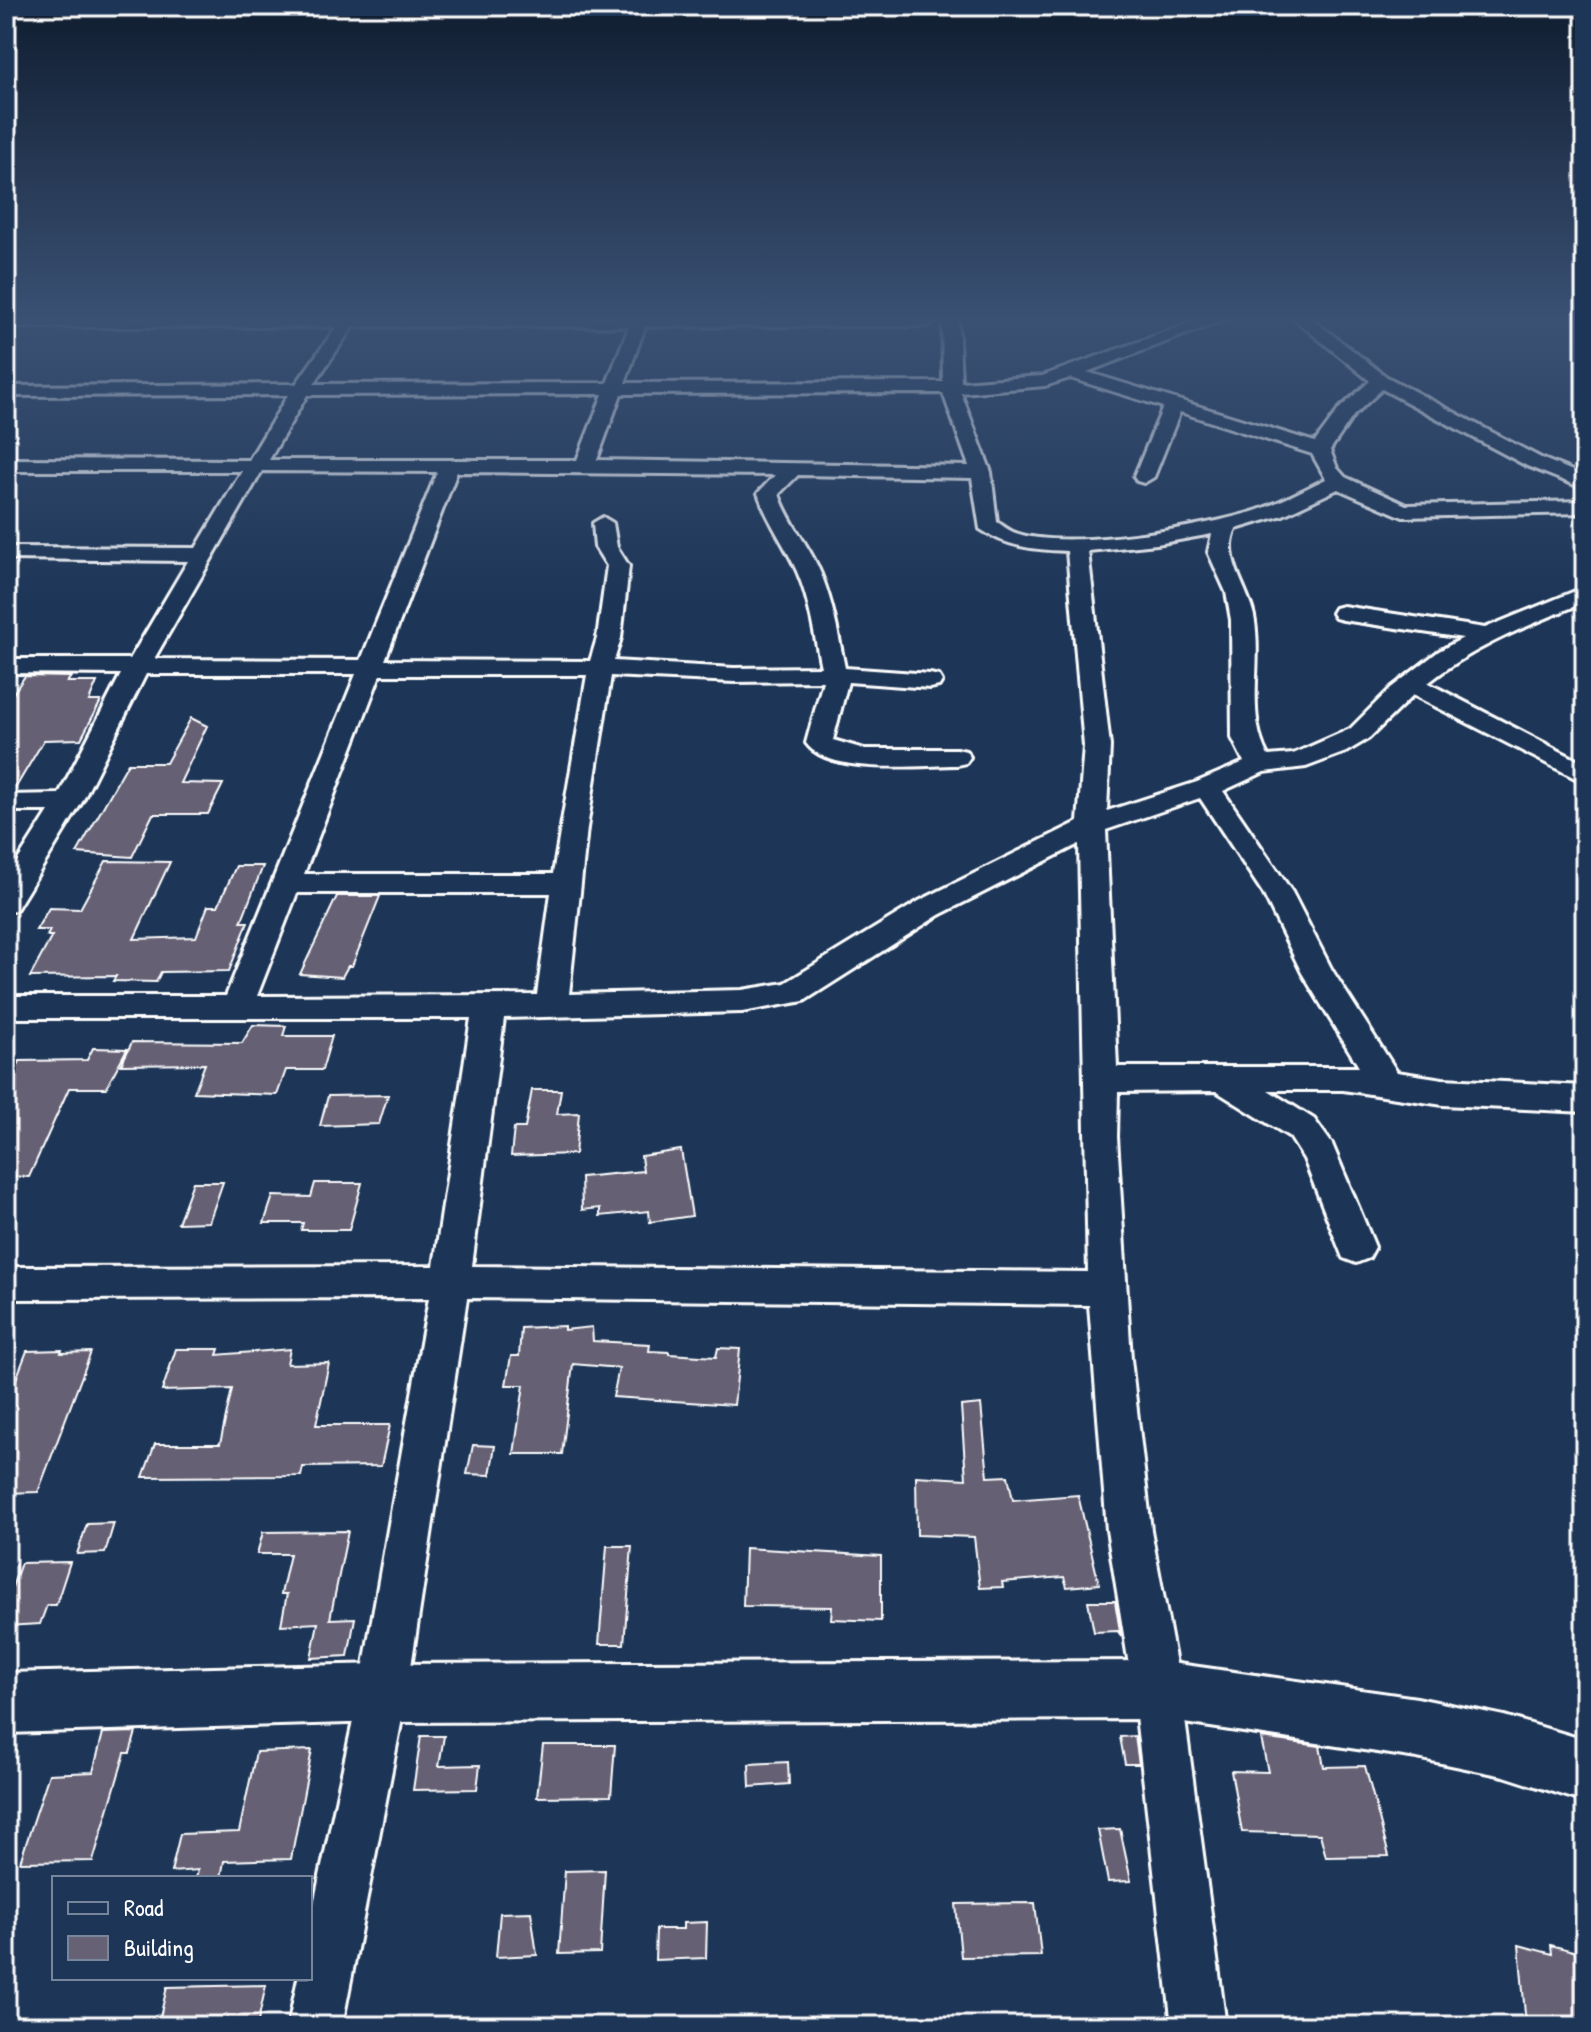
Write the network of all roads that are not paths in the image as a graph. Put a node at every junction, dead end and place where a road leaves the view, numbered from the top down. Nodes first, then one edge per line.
1 (286, 414) edge
2 (605, 414) edge
3 (957, 414) edge
4 (1170, 414) edge
5 (1199, 414) edge
6 (1344, 414) edge
7 (1443, 414) edge
8 (961, 424) junction
9 (1320, 450) junction
10 (6, 465) edge
11 (450, 465) junction
12 (255, 466) junction
13 (585, 466) junction
14 (794, 468) junction
15 (937, 469) junction
16 (981, 472) junction
17 (1144, 477) dead end
18 (1338, 481) junction
19 (1585, 483) edge
20 (1585, 507) edge
21 (603, 523) dead end
22 (1228, 524) junction
23 (1077, 546) junction
24 (6, 553) edge
25 (205, 555) junction
26 (1585, 594) edge
27 (1343, 613) dead end
28 (1487, 635) junction
29 (6, 666) edge
30 (137, 667) junction
31 (369, 667) junction
32 (600, 668) junction
33 (833, 674) junction
34 (930, 681) dead end
35 (1412, 684) junction
36 (957, 757) dead end
37 (1259, 765) junction
38 (1585, 775) edge
39 (1207, 788) junction
40 (68, 802) junction
41 (6, 803) edge
42 (1092, 826) junction
43 (288, 883) junction
44 (566, 884) junction
45 (6, 903) edge
46 (552, 1004) junction
47 (6, 1007) edge
48 (237, 1007) junction
49 (489, 1007) junction
50 (1221, 1078) junction
51 (1101, 1080) junction
52 (1386, 1083) junction
53 (1585, 1099) edge
54 (1356, 1247) dead end
55 (451, 1282) junction
56 (6, 1283) edge
57 (1106, 1289) junction
58 (1157, 1690) junction
59 (383, 1693) junction
60 (6, 1703) edge
61 (1585, 1771) edge
62 (315, 2026) edge
63 (1199, 2026) edge

1 - 12 street
2 - 13 street
3 - 8 street
4 - 17 street
5 - 9 street
6 - 9 street
7 - 19 street
8 - 15 street
8 - 16 street
9 - 18 street
10 - 12 street
11 - 12 street
11 - 13 street
11 - 31 street
12 - 25 street
13 - 14 street
14 - 15 street
14 - 33 street
15 - 16 street
16 - 23 street
18 - 20 street
18 - 22 street
21 - 32 street
22 - 23 street
22 - 37 street
23 - 42 street
24 - 25 street
25 - 30 street
26 - 28 street
27 - 28 street
28 - 35 street
29 - 30 street
30 - 31 street
30 - 40 street
31 - 32 street
31 - 43 street
32 - 33 street
32 - 44 street
33 - 34 street
33 - 36 street
35 - 37 street
35 - 38 street
37 - 39 street
39 - 42 street
39 - 52 street
40 - 41 street
40 - 45 street
42 - 46 street
42 - 51 street
43 - 44 street
43 - 48 street
44 - 46 street
46 - 49 street
47 - 48 street
48 - 49 street
49 - 55 street
50 - 51 street
50 - 52 street
50 - 54 street
51 - 57 street
52 - 53 street
55 - 56 street
55 - 57 street
55 - 59 street
57 - 58 street
58 - 59 street
58 - 61 street
58 - 63 street
59 - 60 street
59 - 62 street

